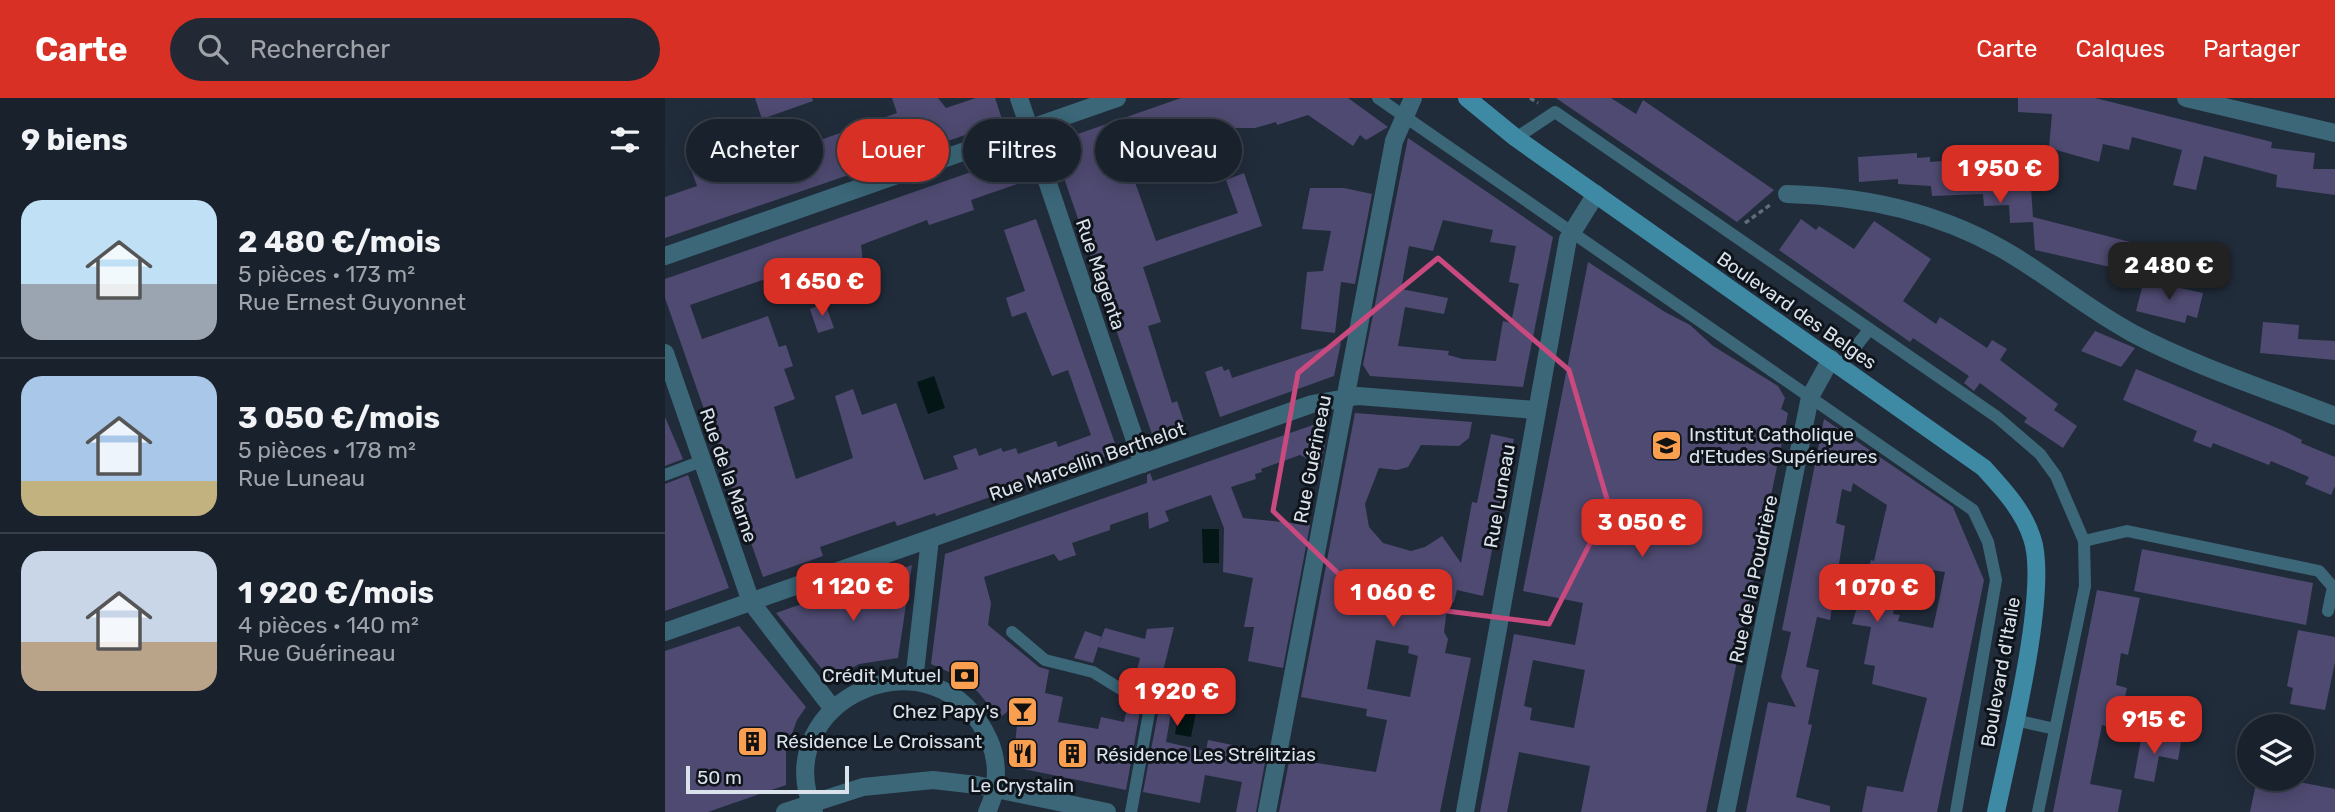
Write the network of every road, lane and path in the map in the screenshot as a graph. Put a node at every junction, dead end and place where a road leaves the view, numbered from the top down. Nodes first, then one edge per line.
1 (1019, 98) edge
2 (1117, 98) edge
3 (1378, 98) edge
4 (1413, 98) edge
5 (2186, 98) edge
6 (1471, 100) edge
7 (1405, 116) junction
8 (1027, 119) edge
9 (1056, 119) edge
10 (2335, 132) edge
11 (1516, 138) junction
12 (963, 151) edge
13 (1048, 182) edge
14 (1596, 194) junction
15 (1779, 199) joint
16 (1742, 225) dead end
17 (1570, 231) junction
18 (665, 256) edge
19 (1869, 330) junction
20 (665, 353) edge
21 (1836, 362) junction
22 (1345, 396) junction
23 (1810, 397) junction
24 (1535, 410) junction
25 (2335, 416) edge
26 (702, 461) junction
27 (1143, 464) junction
28 (665, 475) edge
29 (2033, 538) joint
30 (930, 539) junction
31 (2084, 541) junction
32 (751, 602) junction
33 (2328, 611) dead end
34 (665, 632) edge
35 (1012, 632) dead end
36 (913, 681) junction
37 (833, 709) junction
38 (2015, 720) junction
39 (2055, 729) junction
40 (995, 790) junction
41 (812, 808) edge
42 (1082, 810) edge
43 (785, 812) edge
44 (987, 812) edge
45 (1107, 812) edge
46 (1131, 812) edge
47 (1267, 812) edge
48 (1465, 812) edge
49 (1726, 812) edge
50 (1956, 812) edge
51 (1996, 812) edge
52 (2038, 812) edge

1 - 8 street, Rue Magenta
2 - 9 street
3 - 7 lane
4 - 7 street, Rue Guérineau
5 - 10 street
6 - 11 main road, Boulevard des Belges
7 - 17 lane
7 - 22 street, Rue Guérineau
11 - 14 main road, Boulevard des Belges
11 - 19 lane
12 - 18 street
13 - 27 street, Rue Magenta
14 - 17 street, Rue Luneau
14 - 21 main road, Boulevard des Belges
15 - 16 path
15 - 25 street
17 - 23 lane
17 - 24 street, Rue Luneau
19 - 21 lane
19 - 31 lane
20 - 26 street, Rue de la Marne
21 - 23 street, Rue de la Poudrière
21 - 29 main road, Boulevard des Belges
22 - 24 street, Rue Marcellin Berthelot
22 - 27 street, Rue Marcellin Berthelot
22 - 47 street, Rue Guérineau
23 - 49 street, Rue de la Poudrière
23 - 50 lane
24 - 48 street, Rue Luneau
26 - 28 lane
26 - 32 street, Rue de la Marne
27 - 30 street, Rue Marcellin Berthelot
29 - 38 main road, Boulevard d'Italie
30 - 32 street, Rue Marcellin Berthelot
30 - 36 street
31 - 33 lane
31 - 39 lane
32 - 34 street, Rue Marcellin Berthelot
32 - 37 street, Rue de la Marne
35 - 46 lane
36 - 37 street
36 - 40 street
37 - 41 street
38 - 39 lane
38 - 51 main road, Boulevard d'Italie
39 - 52 lane
40 - 41 street
40 - 42 street
40 - 44 street
41 - 43 street
42 - 45 street

